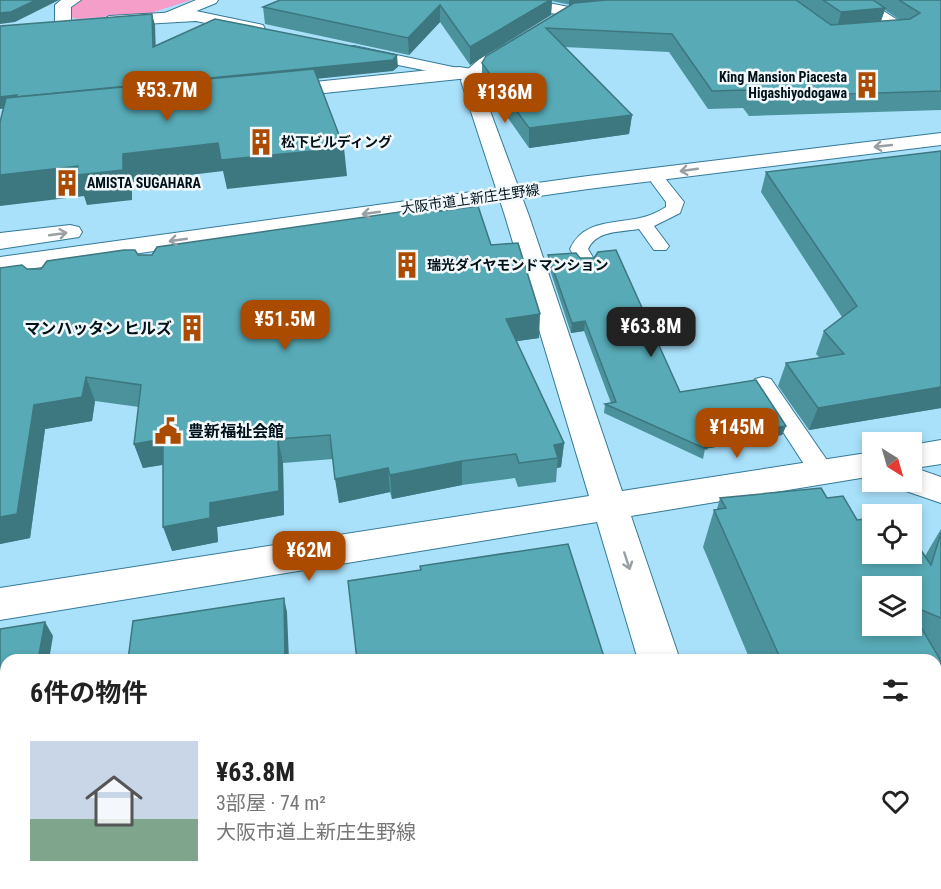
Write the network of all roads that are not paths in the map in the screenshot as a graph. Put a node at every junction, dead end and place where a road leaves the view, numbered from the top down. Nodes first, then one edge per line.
1 (73, 0) edge
2 (210, 0) edge
3 (510, 0) edge
4 (588, 0) edge
5 (855, 0) edge
6 (625, 7) edge
7 (568, 12) junction
8 (171, 16) junction
9 (63, 25) junction
10 (42, 27) edge
11 (276, 33) edge
12 (857, 34) edge
13 (333, 46) edge
14 (465, 74) junction
15 (259, 93) edge
16 (941, 118) edge
17 (827, 131) dead end
18 (941, 139) edge
19 (746, 141) dead end
20 (654, 175) junction
21 (505, 184) junction
22 (280, 204) dead end
23 (643, 223) junction
24 (93, 229) dead end
25 (0, 242) edge
26 (660, 246) dead end
27 (586, 261) edge
28 (0, 265) edge
29 (763, 384) dead end
30 (941, 452) edge
31 (922, 456) edge
32 (862, 466) edge
33 (822, 472) junction
34 (922, 483) edge
35 (941, 490) edge
36 (609, 506) junction
37 (0, 604) edge
38 (657, 654) edge

1 - 9 street
2 - 8 street
3 - 7 street
4 - 7 street
5 - 12 street
6 - 7 street
7 - 14 street
8 - 9 street
8 - 11 street
9 - 10 street
13 - 14 street
14 - 15 street
14 - 21 street
16 - 17 street
18 -> 20 street, 大阪市道上新庄生野線
19 - 21 street, 大阪市道上新庄生野線
20 - 21 street, 大阪市道上新庄生野線
20 - 23 lane
21 - 22 street, 大阪市道上新庄生野線
21 -> 28 street, 大阪市道上新庄生野線
21 - 36 street
23 - 26 lane
23 - 27 lane
25 -> 24 street
29 - 33 lane
30 - 31 street
32 - 33 street
33 - 36 street
34 - 35 street
36 - 37 street
36 -> 38 street

